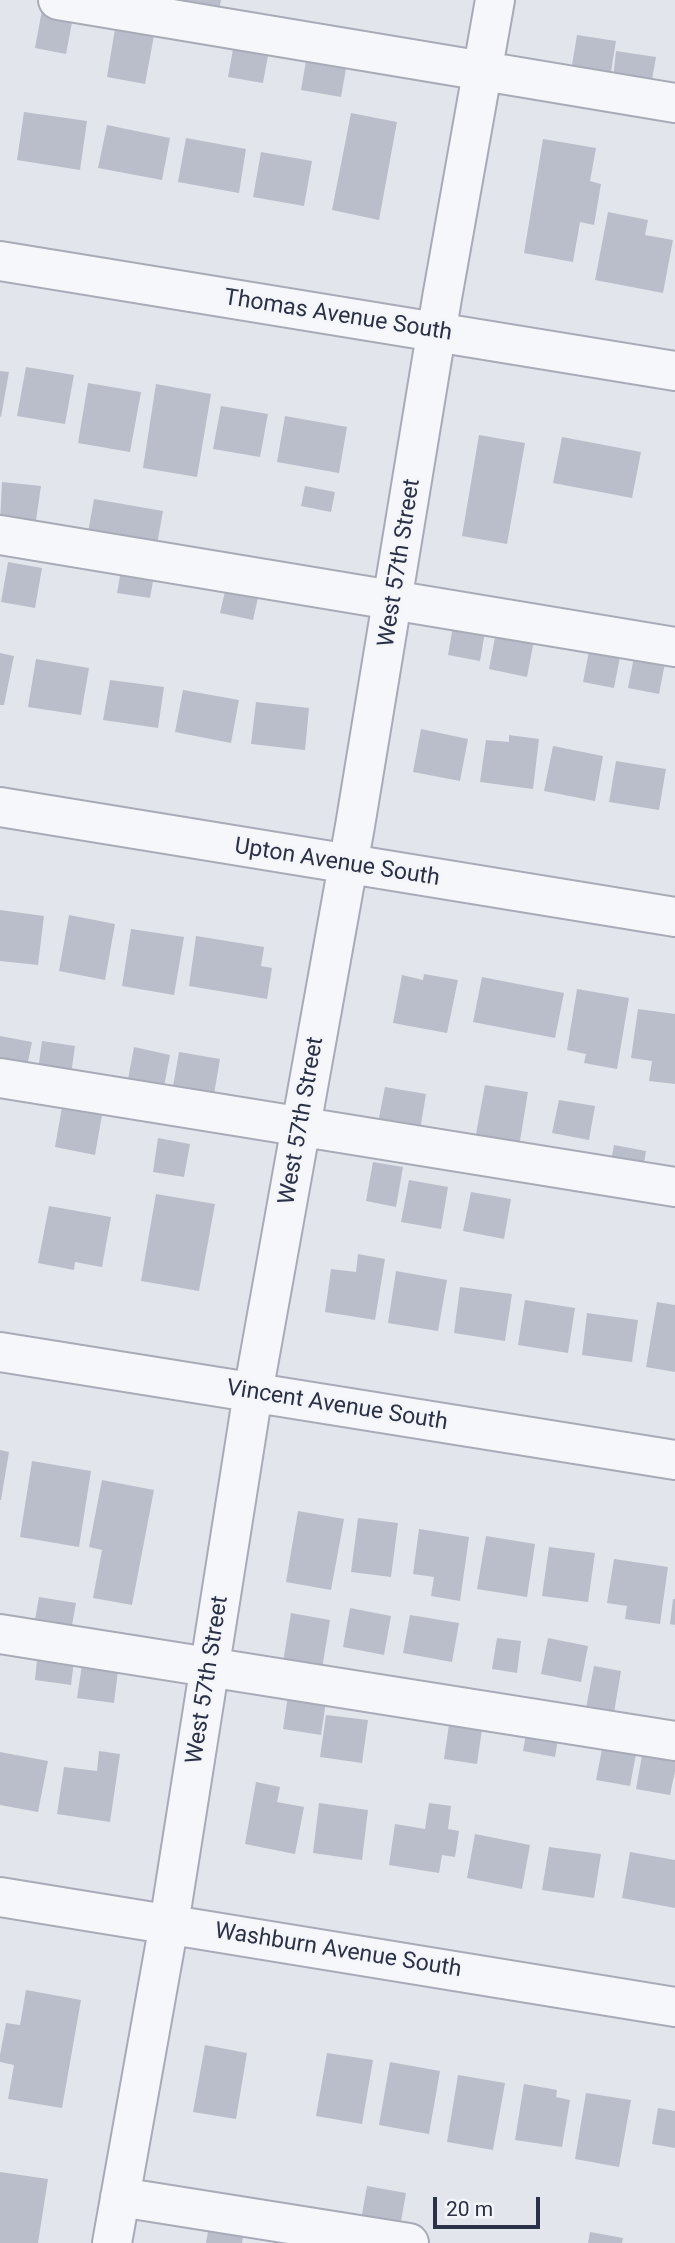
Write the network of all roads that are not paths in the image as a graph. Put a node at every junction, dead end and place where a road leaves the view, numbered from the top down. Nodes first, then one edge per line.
1 (58, 0) edge
2 (495, 0) edge
3 (483, 72) junction
4 (675, 103) edge
5 (0, 261) edge
6 (437, 332) junction
7 (675, 371) edge
8 (0, 535) edge
9 (394, 600) junction
10 (675, 647) edge
11 (0, 807) edge
12 (348, 865) junction
13 (675, 917) edge
14 (0, 1078) edge
15 (301, 1126) junction
16 (675, 1187) edge
17 (0, 1352) edge
18 (253, 1393) junction
19 (675, 1460) edge
20 (0, 1634) edge
21 (210, 1668) junction
22 (675, 1741) edge
23 (0, 1897) edge
24 (169, 1924) junction
25 (675, 2007) edge
26 (120, 2197) junction
27 (112, 2243) edge
28 (409, 2243) edge

1 - 3 street
2 - 3 street, West 57th Street
3 - 4 street
3 - 6 street, West 57th Street
5 - 6 street, Thomas Avenue South
6 - 7 street, Thomas Avenue South
6 - 9 street, West 57th Street
8 - 9 street
9 - 10 street
9 - 12 street, West 57th Street
11 - 12 street, Upton Avenue South
12 - 13 street, Upton Avenue South
12 - 15 street, West 57th Street
14 - 15 street
15 - 16 street
15 - 18 street, West 57th Street
17 - 18 street, Vincent Avenue South
18 - 19 street, Vincent Avenue South
18 - 21 street, West 57th Street
20 - 21 street
21 - 22 street
21 - 24 street, West 57th Street
23 - 24 street, Washburn Avenue South
24 - 25 street, Washburn Avenue South
24 - 26 street, West 57th Street
26 - 27 street, West 57th Street
26 - 28 street

